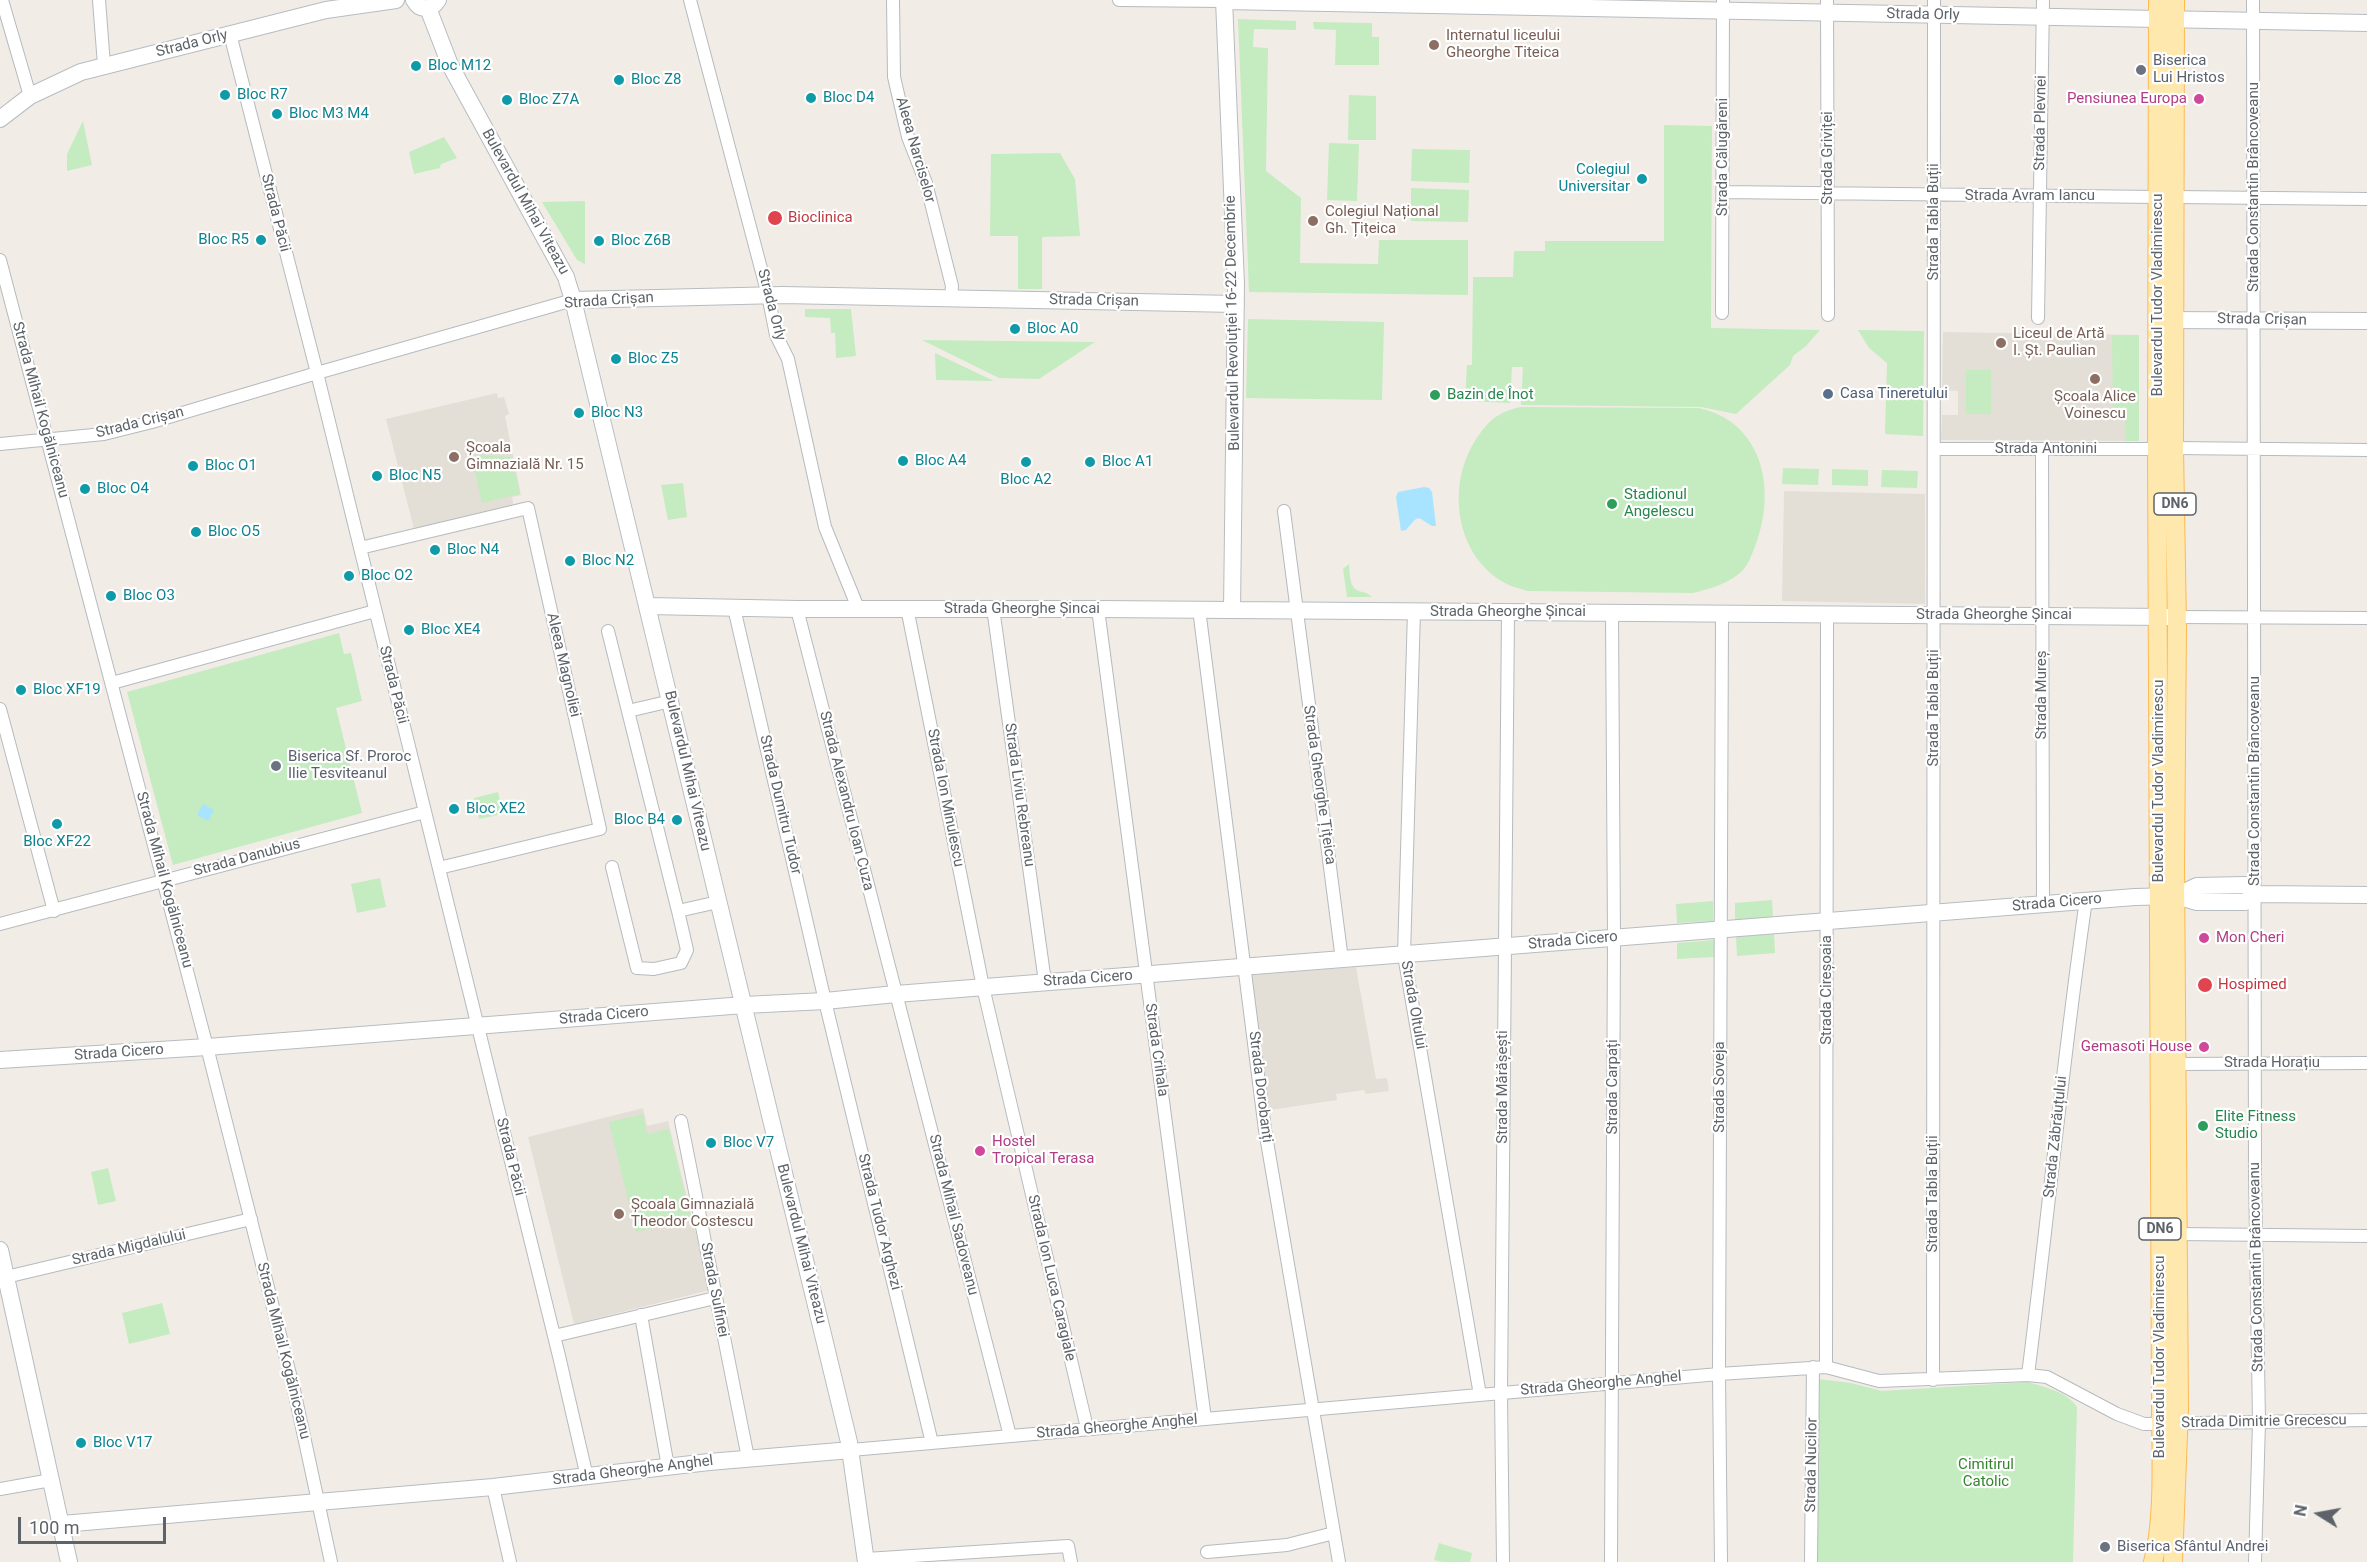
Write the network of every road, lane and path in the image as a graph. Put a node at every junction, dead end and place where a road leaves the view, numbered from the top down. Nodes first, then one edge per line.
1 (2, 0) edge
2 (99, 0) edge
3 (396, 0) edge
4 (690, 0) edge
5 (893, 0) edge
6 (1119, 0) edge
7 (2158, 0) edge
8 (2175, 0) edge
9 (2253, 0) edge
10 (1224, 1) edge
11 (426, 3) edge
12 (1723, 6) edge
13 (1827, 7) edge
14 (1934, 7) edge
15 (2043, 8) edge
16 (2166, 19) junction
17 (2253, 21) junction
18 (2367, 23) edge
19 (230, 34) junction
20 (104, 65) junction
21 (30, 96) junction
22 (0, 119) edge
23 (1723, 192) junction
24 (1828, 194) junction
25 (1934, 195) junction
26 (2040, 196) junction
27 (2166, 197) junction
28 (2253, 198) junction
29 (2367, 199) edge
30 (0, 260) edge
31 (768, 295) junction
32 (951, 299) junction
33 (573, 300) junction
34 (1236, 304) junction
35 (1722, 313) dead end
36 (1828, 315) dead end
37 (2038, 318) dead end
38 (2255, 319) junction
39 (2166, 320) junction
40 (2367, 321) edge
41 (316, 373) junction
42 (48, 441) junction
43 (0, 444) edge
44 (1934, 449) junction
45 (2042, 449) junction
46 (2166, 449) junction
47 (2254, 450) junction
48 (2367, 450) edge
49 (1284, 511) dead end
50 (360, 548) junction
51 (648, 606) junction
52 (734, 608) junction
53 (858, 608) junction
54 (907, 608) junction
55 (993, 608) junction
56 (797, 609) junction
57 (1098, 609) junction
58 (1199, 609) junction
59 (1232, 610) junction
60 (375, 611) junction
61 (1296, 611) junction
62 (1414, 611) junction
63 (1508, 612) junction
64 (1612, 612) junction
65 (1722, 612) junction
66 (1827, 614) junction
67 (1935, 615) junction
68 (2042, 615) junction
69 (2168, 617) junction
70 (2255, 617) junction
71 (2367, 618) edge
72 (608, 631) dead end
73 (112, 683) junction
74 (671, 701) junction
75 (0, 709) edge
76 (628, 711) junction
77 (425, 812) junction
78 (612, 867) dead end
79 (439, 868) junction
80 (164, 880) junction
81 (2256, 894) junction
82 (2167, 896) junction
83 (2367, 896) edge
84 (2086, 900) junction
85 (718, 902) junction
86 (2043, 904) junction
87 (678, 910) junction
88 (54, 911) junction
89 (1933, 913) junction
90 (1827, 921) junction
91 (0, 924) edge
92 (1720, 929) junction
93 (1614, 938) junction
94 (1504, 947) junction
95 (1404, 955) junction
96 (1342, 960) junction
97 (1245, 967) junction
98 (1146, 975) junction
99 (1045, 982) junction
100 (983, 987) junction
101 (896, 994) junction
102 (825, 1001) junction
103 (744, 1005) junction
104 (477, 1026) junction
105 (207, 1047) junction
106 (0, 1060) edge
107 (2255, 1063) junction
108 (2367, 1063) edge
109 (2176, 1064) junction
110 (681, 1121) dead end
111 (251, 1219) junction
112 (2178, 1234) junction
113 (2256, 1235) junction
114 (2367, 1236) edge
115 (0, 1250) edge
116 (6, 1277) junction
117 (716, 1298) junction
118 (640, 1316) junction
119 (554, 1336) junction
120 (1813, 1367) junction
121 (1826, 1367) junction
122 (1719, 1374) junction
123 (2028, 1375) junction
124 (1933, 1380) junction
125 (1611, 1383) junction
126 (1501, 1393) junction
127 (1479, 1395) junction
128 (1314, 1409) junction
129 (1205, 1419) junction
130 (2367, 1420) edge
131 (2259, 1422) junction
132 (2169, 1423) junction
133 (1087, 1428) junction
134 (1010, 1436) junction
135 (932, 1443) junction
136 (851, 1450) junction
137 (748, 1458) junction
138 (669, 1467) junction
139 (587, 1477) junction
140 (51, 1480) junction
141 (493, 1486) junction
142 (0, 1489) edge
143 (318, 1503) junction
144 (62, 1524) junction
145 (1334, 1533) junction
146 (1207, 1552) dead end
147 (866, 1561) edge
148 (69, 1562) edge
149 (331, 1562) edge
150 (510, 1562) edge
151 (1071, 1562) edge
152 (1339, 1562) edge
153 (1503, 1562) edge
154 (1611, 1562) edge
155 (1721, 1562) edge
156 (1811, 1562) edge
157 (2153, 1562) edge
158 (2173, 1562) edge
159 (2255, 1562) edge

1 - 21 street
2 - 20 street
3 - 19 street, Strada Orly
4 - 31 street, Strada Orly
5 - 32 street, Aleea Narciselor
6 - 10 street, Strada Orly
7 - 16 main road, Bulevardul Tudor Vladimirescu / DN6
8 - 16 main road, Bulevardul Tudor Vladimirescu / DN6
9 - 17 street, Strada Constantin Brâncoveanu
10 - 12 street, Strada Orly
10 - 34 street, Bulevardul Revoluției 16-22 Decembrie
11 - 33 street, Bulevardul Mihai Viteazu
12 - 13 street, Strada Orly
12 - 23 street, Strada Călugăreni
13 - 14 street, Strada Orly
13 - 24 street, Strada Griviței
14 - 15 street, Strada Orly
14 - 25 street, Strada Tabla Buții
15 - 16 street, Strada Orly
15 - 26 street, Strada Plevnei
16 - 17 street, Strada Orly
16 - 27 main road, Bulevardul Tudor Vladimirescu / DN6
17 - 18 street, Strada Orly
17 - 28 street, Strada Constantin Brâncoveanu
19 - 20 street, Strada Orly
19 - 41 street, Strada Păcii
20 - 21 street, Strada Orly
21 - 22 street, Strada Orly
23 - 24 street, Strada Avram Iancu
23 - 35 street, Strada Călugăreni
24 - 25 street, Strada Avram Iancu
24 - 36 street, Strada Griviței
25 - 26 street, Strada Avram Iancu
25 - 44 street, Strada Tabla Buții
26 - 27 street, Strada Avram Iancu
26 - 37 street, Strada Plevnei
27 - 28 street, Strada Avram Iancu
27 - 39 main road, Bulevardul Tudor Vladimirescu / DN6
28 - 29 street, Strada Avram Iancu
28 - 38 street, Strada Constantin Brâncoveanu
30 - 42 street, Strada Mihail Kogălniceanu
31 - 32 street, Strada Crișan
31 - 33 street, Strada Crișan
31 - 53 street, Strada Orly
32 - 34 street, Strada Crișan
33 - 41 street, Strada Crișan
33 - 51 street, Bulevardul Mihai Viteazu
34 - 59 street, Bulevardul Revoluției 16-22 Decembrie
38 - 39 street, Strada Crișan
38 - 40 street, Strada Crișan
38 - 47 street, Strada Constantin Brâncoveanu
39 - 46 main road, Bulevardul Tudor Vladimirescu / DN6
41 - 42 street, Strada Crișan
41 - 50 street, Strada Păcii
42 - 43 street, Strada Crișan
42 - 73 street, Strada Mihail Kogălniceanu
44 - 45 street, Strada Antonini
44 - 67 street, Strada Tabla Buții
45 - 46 street, Strada Antonini
45 - 68 street, Strada Mureș
46 - 47 street, Strada Antonini
46 - 69 main road, Bulevardul Tudor Vladimirescu / DN6
47 - 48 street, Strada Antonini
47 - 70 street, Strada Constantin Brâncoveanu
49 - 61 street, Strada Gheorghe Țițeica
50 - 60 street, Strada Păcii
50 - 79 street, Aleea Magnoliei
51 - 52 street, Strada Gheorghe Șincai
51 - 74 street, Bulevardul Mihai Viteazu
52 - 56 street, Strada Gheorghe Șincai
52 - 102 street, Strada Dumitru Tudor
53 - 54 street, Strada Gheorghe Șincai
53 - 56 street, Strada Gheorghe Șincai
54 - 55 street, Strada Gheorghe Șincai
54 - 100 street, Strada Ion Minulescu
55 - 57 street, Strada Gheorghe Șincai
55 - 99 street, Strada Liviu Rebreanu
56 - 101 street, Strada Alexandru Ioan Cuza
57 - 58 street, Strada Gheorghe Șincai
57 - 98 street, Strada Crihala
58 - 59 street, Strada Gheorghe Șincai
58 - 97 street, Strada Dorobanți
59 - 61 street, Strada Gheorghe Șincai
60 - 73 street
60 - 77 street, Strada Păcii
61 - 62 street, Strada Gheorghe Șincai
61 - 96 street, Strada Gheorghe Țițeica
62 - 63 street, Strada Gheorghe Șincai
62 - 95 street, Strada Oltului
63 - 64 street, Strada Gheorghe Șincai
63 - 94 street, Strada Mărășești
64 - 65 street, Strada Gheorghe Șincai
64 - 93 street, Strada Carpați
65 - 66 street, Strada Gheorghe Șincai
65 - 92 street, Strada Soveja
66 - 67 street, Strada Gheorghe Șincai
66 - 90 street, Strada Cireșoaia
67 - 68 street, Strada Gheorghe Șincai
67 - 89 street, Strada Tabla Buții
68 - 69 street, Strada Gheorghe Șincai
68 - 86 street, Strada Mureș
69 - 70 street, Strada Gheorghe Șincai
69 - 82 main road, Bulevardul Tudor Vladimirescu / DN6
70 - 71 street, Strada Gheorghe Șincai
70 - 81 street, Strada Constantin Brâncoveanu
72 - 76 street
73 - 80 street, Strada Mihail Kogălniceanu
74 - 76 street
74 - 85 street, Bulevardul Mihai Viteazu
75 - 88 street
76 - 87 street
77 - 79 street, Strada Păcii
77 - 80 street, Strada Danubius
78 - 87 street
79 - 104 street, Strada Păcii
80 - 88 street, Strada Danubius
80 - 105 street, Strada Mihail Kogălniceanu
81 - 82 street, Strada Cicero
81 - 83 street, Strada Cicero
81 - 107 street, Strada Constantin Brâncoveanu
82 - 84 street, Strada Cicero
82 - 109 main road, Bulevardul Tudor Vladimirescu / DN6
82 - 132 main road, Bulevardul Tudor Vladimirescu / DN6
84 - 86 street, Strada Cicero
84 - 123 street, Strada Zăbrăuțului
85 - 87 street
85 - 103 street, Bulevardul Mihai Viteazu
86 - 89 street, Strada Cicero
88 - 91 street, Strada Danubius
89 - 90 street, Strada Cicero
89 - 124 street, Strada Tabla Buții
90 - 92 street, Strada Cicero
90 - 121 street, Strada Cireșoaia
92 - 93 street, Strada Cicero
92 - 122 street, Strada Soveja
93 - 94 street, Strada Cicero
93 - 125 street, Strada Carpați
94 - 95 street, Strada Cicero
94 - 126 street, Strada Mărășești
95 - 96 street, Strada Cicero
95 - 127 street, Strada Oltului
96 - 97 street, Strada Cicero
97 - 98 street, Strada Cicero
97 - 128 street, Strada Dorobanți
98 - 99 street, Strada Cicero
98 - 129 street, Strada Crihala
99 - 100 street, Strada Cicero
100 - 101 street, Strada Cicero
100 - 133 street, Strada Ion Luca Caragiale
101 - 102 street, Strada Cicero
101 - 134 street, Strada Mihail Sadoveanu
102 - 103 street, Strada Cicero
102 - 135 street, Strada Tudor Arghezi
103 - 104 street, Strada Cicero
103 - 136 street, Bulevardul Mihai Viteazu
104 - 105 street, Strada Cicero
104 - 119 street, Strada Păcii
105 - 106 street, Strada Cicero
105 - 111 street, Strada Mihail Kogălniceanu
107 - 108 street, Strada Horațiu
107 - 109 street, Strada Horațiu
107 - 113 street, Strada Constantin Brâncoveanu
109 - 112 main road, Bulevardul Tudor Vladimirescu / DN6
110 - 117 street, Strada Sulfinei
111 - 116 street, Strada Migdalului
111 - 143 street, Strada Mihail Kogălniceanu
112 - 113 street
112 - 132 main road, Bulevardul Tudor Vladimirescu / DN6
113 - 114 street
113 - 131 street, Strada Constantin Brâncoveanu
115 - 116 street
116 - 140 street
117 - 118 street
117 - 137 street, Strada Sulfinei
118 - 119 street
118 - 138 street
119 - 139 street, Strada Păcii
120 - 121 street, Strada Gheorghe Anghel
120 - 122 street, Strada Gheorghe Anghel
120 - 156 street, Strada Nucilor
121 - 124 street, Strada Gheorghe Anghel
122 - 125 street, Strada Gheorghe Anghel
122 - 155 street, Strada Soveja
123 - 124 street, Strada Gheorghe Anghel
123 - 132 street, Strada Gheorghe Anghel
125 - 126 street, Strada Gheorghe Anghel
125 - 154 street, Strada Carpați
126 - 127 street, Strada Gheorghe Anghel
126 - 153 street, Strada Mărășești
127 - 128 street, Strada Gheorghe Anghel
128 - 129 street, Strada Gheorghe Anghel
128 - 145 street, Strada Dorobanți
129 - 133 street, Strada Gheorghe Anghel
130 - 131 street, Strada Dimitrie Grecescu
131 - 132 street, Strada Dimitrie Grecescu
131 - 159 street, Strada Constantin Brâncoveanu
132 - 157 main road, Bulevardul Tudor Vladimirescu / DN6
132 - 158 main road, Bulevardul Tudor Vladimirescu / DN6
133 - 134 street, Strada Gheorghe Anghel
134 - 135 street, Strada Gheorghe Anghel
135 - 136 street, Strada Gheorghe Anghel
136 - 137 street, Strada Gheorghe Anghel
136 - 147 street, Bulevardul Mihai Viteazu
137 - 138 street, Strada Gheorghe Anghel
138 - 139 street, Strada Gheorghe Anghel
139 - 141 street, Strada Gheorghe Anghel
140 - 142 street
140 - 144 street
141 - 143 street, Strada Gheorghe Anghel
141 - 150 street
143 - 144 street, Strada Gheorghe Anghel
143 - 149 street, Strada Mihail Kogălniceanu
144 - 148 street
145 - 146 street
145 - 152 street, Strada Dorobanți
147 - 151 street

